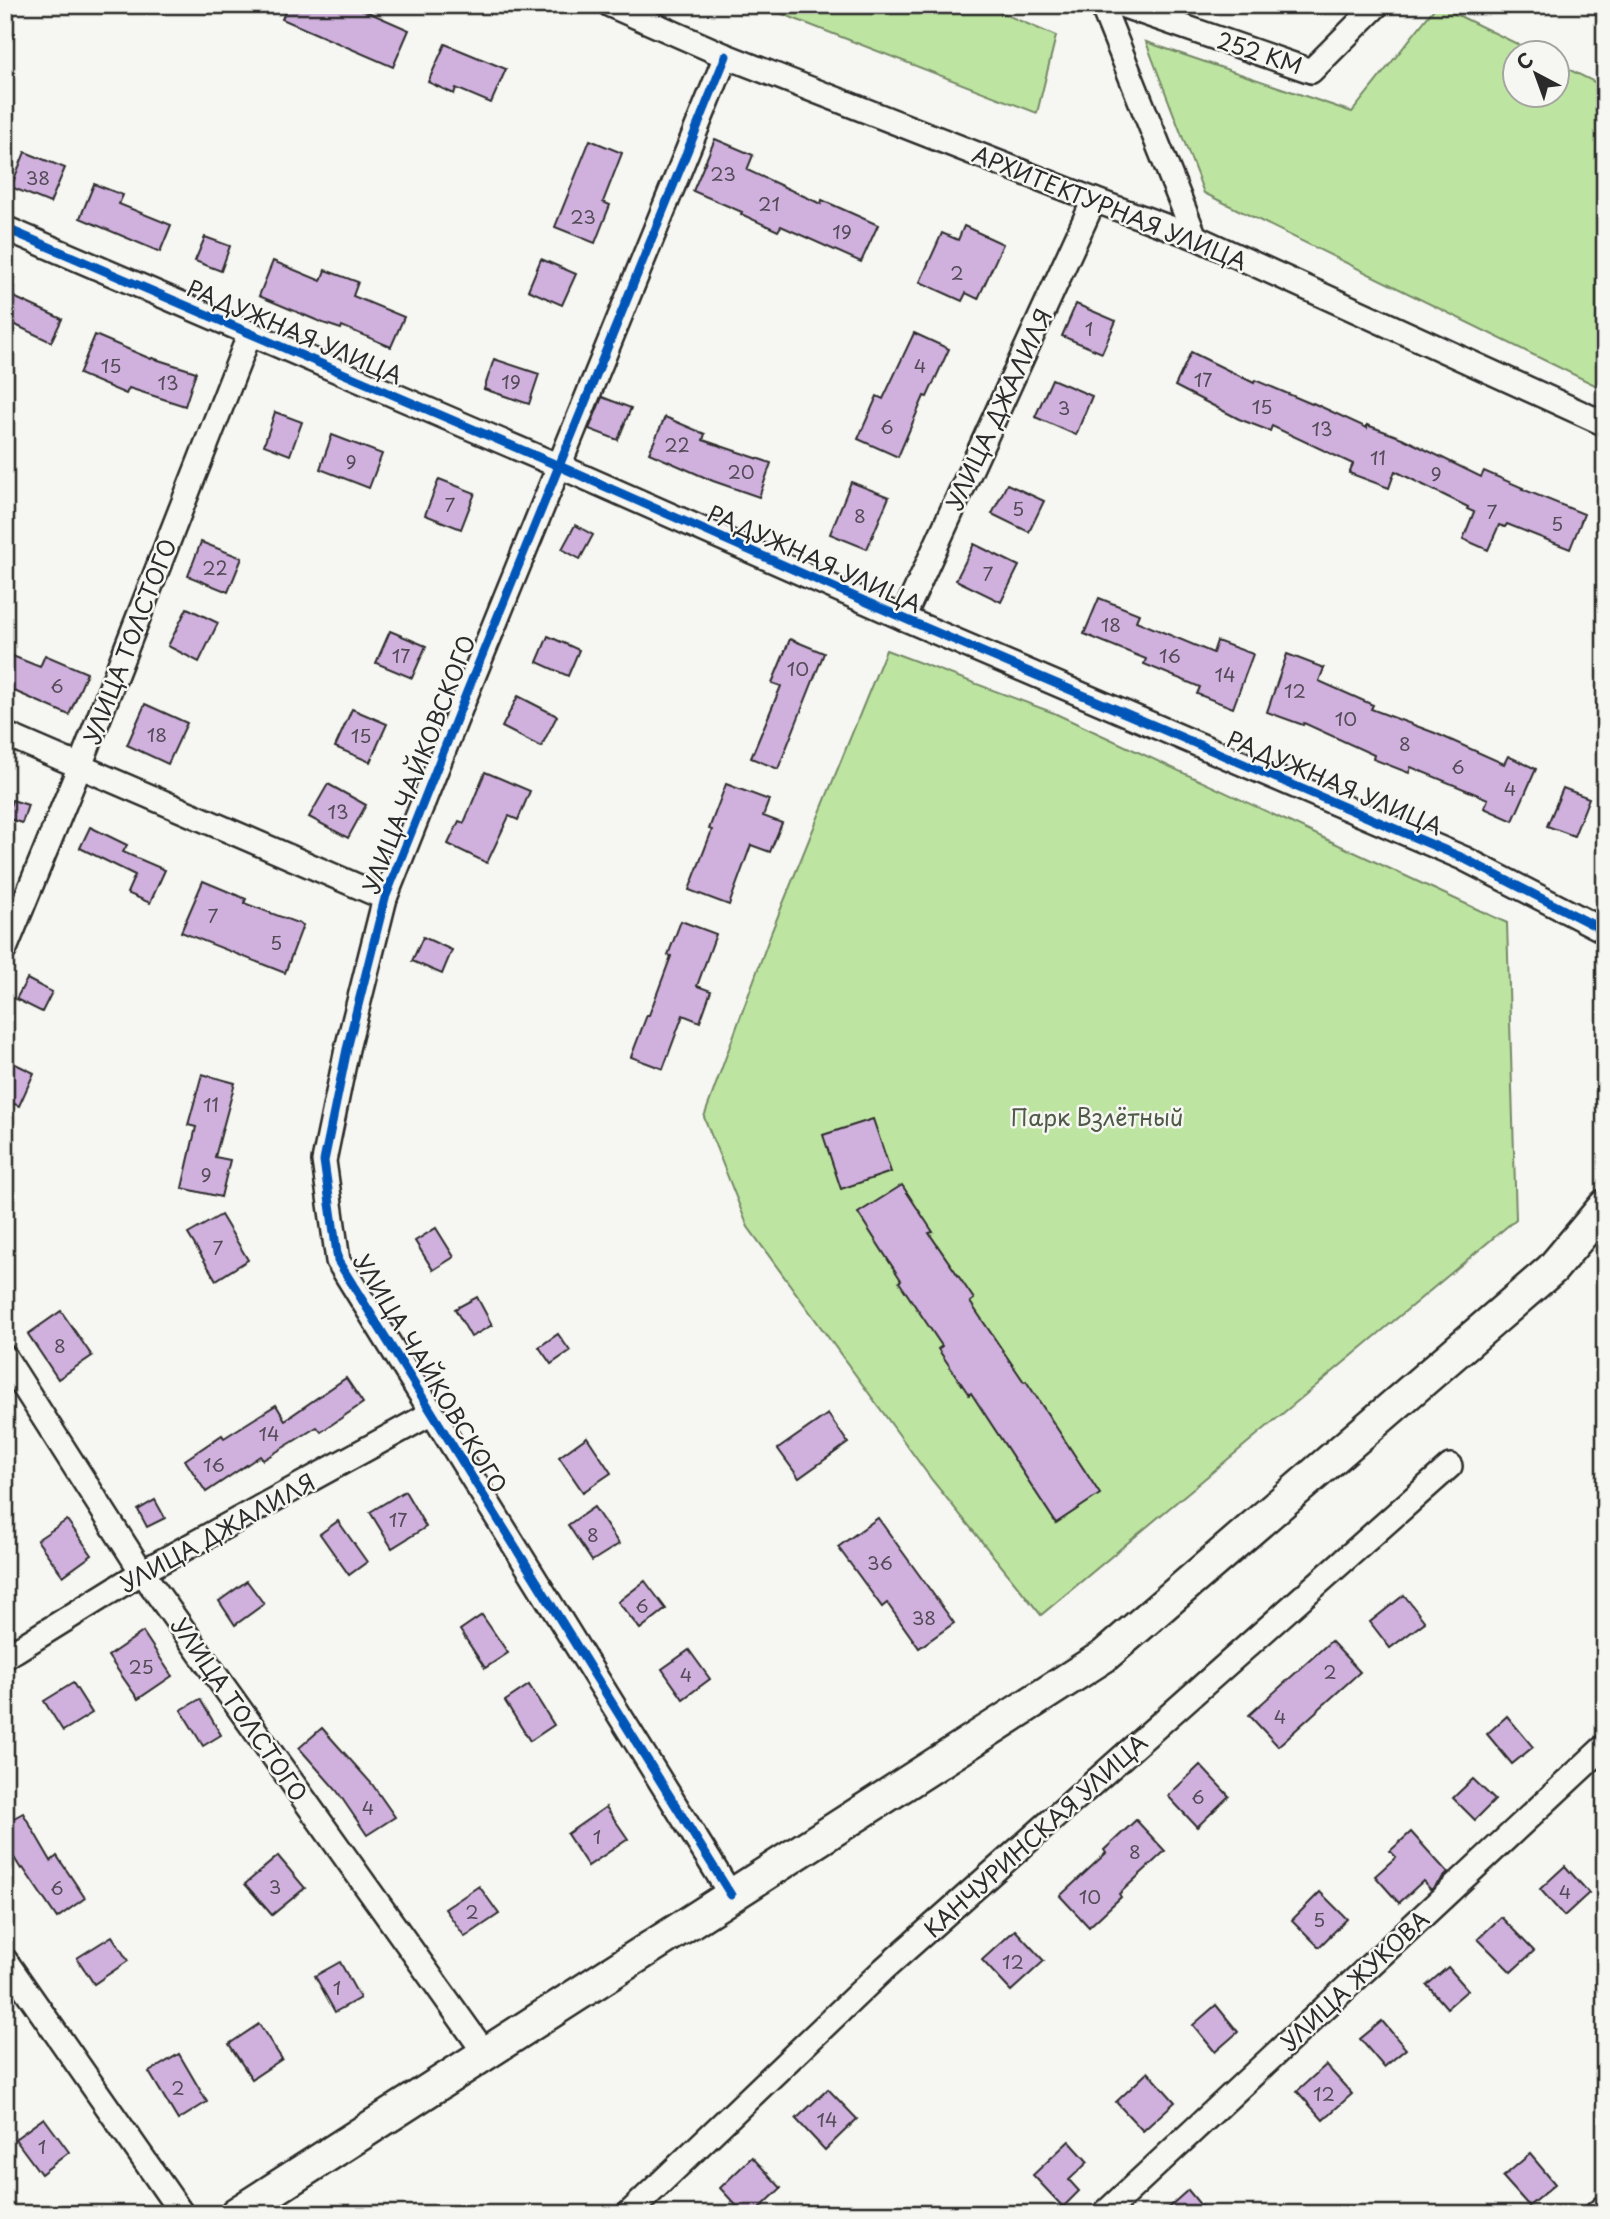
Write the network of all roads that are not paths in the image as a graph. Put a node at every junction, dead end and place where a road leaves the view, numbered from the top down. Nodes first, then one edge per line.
1 (610, 5) edge
2 (1102, 5) edge
3 (1121, 5) edge
4 (1377, 5) edge
5 (726, 56) junction
6 (1094, 200) junction
7 (5, 228) edge
8 (1195, 237) junction
9 (250, 333) junction
10 (1605, 424) edge
11 (559, 466) junction
12 (903, 618) junction
13 (5, 734) edge
14 (80, 766) junction
15 (385, 898) junction
16 (1605, 931) edge
17 (5, 949) edge
18 (1605, 1206) edge
19 (5, 1357) edge
20 (432, 1413) junction
21 (1450, 1466) dead end
22 (142, 1572) junction
23 (5, 1657) edge
24 (1605, 1746) edge
25 (731, 1895) junction
26 (5, 1960) edge
27 (485, 2053) junction
28 (1605, 2206) edge
29 (182, 2214) edge
30 (236, 2214) edge
31 (628, 2214) edge
32 (1104, 2214) edge
33 (1596, 2214) edge

1 - 5 street, АРХИТЕКТУРНАЯ УЛИЦА
2 - 8 street
3 - 4 street, 252 КМ
5 - 6 street, АРХИТЕКТУРНАЯ УЛИЦА
5 - 11 street, УЛИЦА ЧАЙКОВСКОГО
6 - 8 street, АРХИТЕКТУРНАЯ УЛИЦА
6 - 12 street, УЛИЦА ДЖАЛИЛЯ
7 - 9 street, РАДУЖНАЯ УЛИЦА
8 - 10 street, АРХИТЕКТУРНАЯ УЛИЦА
9 - 11 street, РАДУЖНАЯ УЛИЦА
9 - 14 street, УЛИЦА ТОЛСТОГО
11 - 12 street, РАДУЖНАЯ УЛИЦА
11 - 15 street, УЛИЦА ЧАЙКОВСКОГО
12 - 16 street, РАДУЖНАЯ УЛИЦА
13 - 14 street
14 - 15 street
14 - 17 street, УЛИЦА ТОЛСТОГО
15 - 20 street, УЛИЦА ЧАЙКОВСКОГО
18 - 25 main road
19 - 22 street, УЛИЦА ТОЛСТОГО
20 - 22 street, УЛИЦА ДЖАЛИЛЯ
20 - 25 street, УЛИЦА ЧАЙКОВСКОГО
21 - 31 street, КАНЧУРИНСКАЯ УЛИЦА
22 - 23 street, УЛИЦА ДЖАЛИЛЯ
22 - 27 street, УЛИЦА ТОЛСТОГО
24 - 32 street, УЛИЦА ЖУКОВА
25 - 27 main road
26 - 29 street
27 - 30 main road
28 - 33 street

